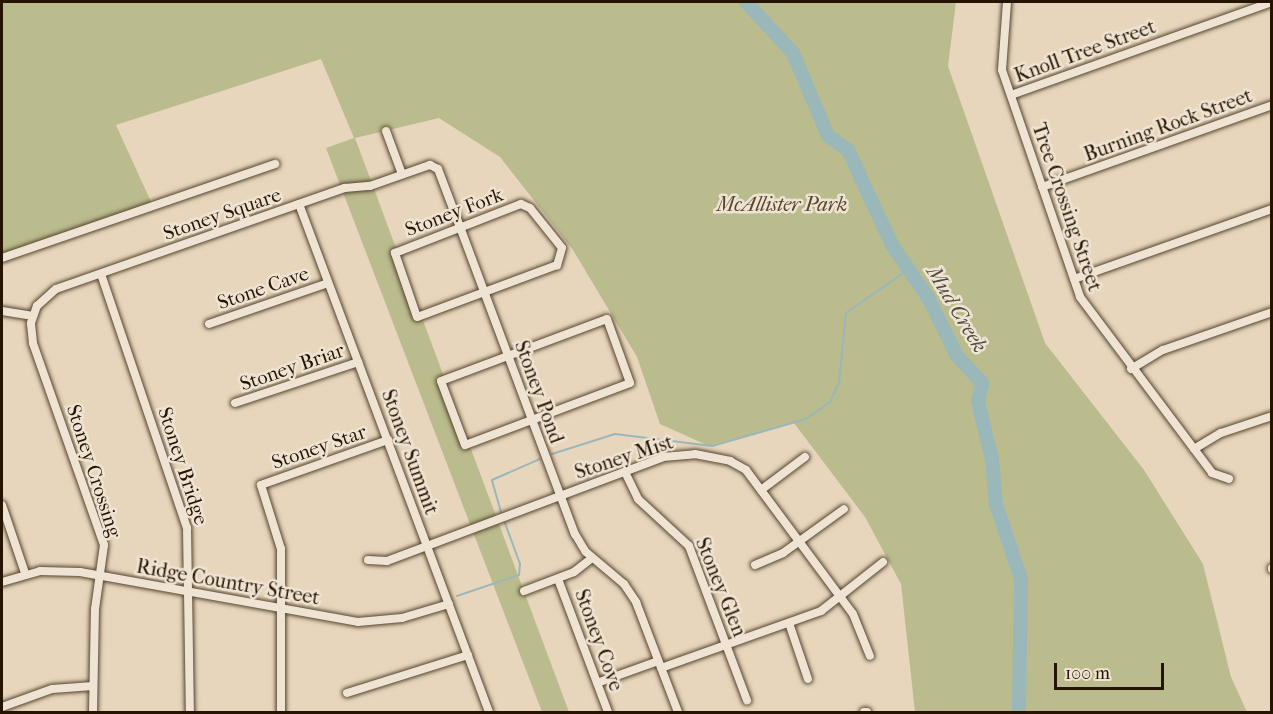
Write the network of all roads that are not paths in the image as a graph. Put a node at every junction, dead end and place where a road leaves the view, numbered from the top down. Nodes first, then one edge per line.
1 (1006, 2) edge
2 (1272, 2) edge
3 (1011, 95) junction
4 (1272, 105) edge
5 (386, 131) dead end
6 (275, 164) dead end
7 (435, 165) joint
8 (402, 174) junction
9 (1042, 187) junction
10 (299, 204) junction
11 (1272, 209) edge
12 (460, 227) junction
13 (2, 258) edge
14 (101, 274) junction
15 (1074, 279) junction
16 (328, 283) junction
17 (485, 291) junction
18 (2, 311) edge
19 (1272, 312) edge
20 (32, 316) junction
21 (209, 324) dead end
22 (508, 355) junction
23 (358, 362) junction
24 (1131, 369) junction
25 (235, 404) dead end
26 (1272, 416) edge
27 (532, 420) junction
28 (388, 440) junction
29 (1194, 449) junction
30 (805, 457) dead end
31 (625, 471) junction
32 (1229, 479) dead end
33 (760, 490) junction
34 (561, 496) junction
35 (2, 505) edge
36 (844, 509) dead end
37 (800, 542) junction
38 (427, 546) junction
39 (592, 558) junction
40 (368, 560) dead end
41 (883, 562) dead end
42 (755, 565) dead end
43 (25, 573) junction
44 (100, 576) junction
45 (558, 579) junction
46 (2, 582) edge
47 (524, 591) dead end
48 (190, 592) junction
49 (839, 596) junction
50 (449, 604) junction
51 (281, 608) junction
52 (789, 622) junction
53 (727, 644) junction
54 (468, 655) junction
55 (870, 656) dead end
56 (659, 664) junction
57 (808, 679) dead end
58 (597, 683) junction
59 (93, 686) junction
60 (347, 693) dead end
61 (747, 700) dead end
62 (2, 707) edge
63 (93, 712) edge
64 (190, 712) edge
65 (281, 712) edge
66 (489, 712) edge
67 (608, 712) edge
68 (678, 712) edge

1 - 3 street, Tree Crossing Street
2 - 3 street, Knoll Tree Street
3 - 9 street, Tree Crossing Street
4 - 9 street, Burning Rock Street
5 - 8 street
6 - 13 street
7 - 8 street, Stoney Square
7 - 12 street, Stoney Pond
8 - 10 street, Stoney Square
9 - 15 street, Tree Crossing Street
10 - 14 street, Stoney Square
10 - 16 street, Stoney Summit
11 - 15 street
12 - 17 street, Stoney Pond
12 - 17 street, Stoney Fork
12 - 17 street, Stoney Fork
14 - 20 street, Stoney Square
14 - 48 street, Stoney Bridge
15 - 24 street, Tree Crossing Street
16 - 21 street, Stone Cave
16 - 23 street, Stoney Summit
17 - 22 street, Stoney Pond
18 - 20 street
19 - 24 street
20 - 44 street, Stoney Crossing
22 - 27 street, Stoney Pond
22 - 27 street
22 - 27 street
23 - 25 street, Stoney Briar
23 - 28 street, Stoney Summit
24 - 29 street, Tree Crossing Street
26 - 29 street
27 - 34 street, Stoney Pond
28 - 38 street, Stoney Summit
28 - 51 street, Stoney Star
29 - 32 street, Tree Crossing Street
30 - 33 street
31 - 33 street, Stoney Mist
31 - 34 street, Stoney Mist
31 - 53 street, Stoney Glen
33 - 37 street, Stoney Mist
34 - 38 street, Stoney Mist
34 - 39 street, Stoney Pond
35 - 43 street
36 - 37 street
37 - 42 street
37 - 49 street, Stoney Mist
38 - 40 street, Stoney Mist
38 - 50 street, Stoney Summit
39 - 45 street
39 - 56 street, Stoney Pond
41 - 49 street
43 - 44 street, Ridge Country Street
43 - 46 street, Ridge Country Street
44 - 48 street, Ridge Country Street
44 - 59 street, Stoney Crossing
45 - 47 street
45 - 58 street, Stoney Cove
48 - 51 street, Ridge Country Street
48 - 64 street, Stoney Bridge
49 - 52 street
49 - 55 street, Stoney Mist
50 - 51 street, Ridge Country Street
50 - 54 street, Stoney Summit
51 - 65 street
52 - 53 street
52 - 57 street
53 - 56 street
53 - 61 street, Stoney Glen
54 - 60 street
54 - 66 street, Stoney Summit
56 - 58 street
56 - 68 street, Stoney Pond
58 - 67 street, Stoney Cove
59 - 62 street
59 - 63 street, Stoney Crossing

